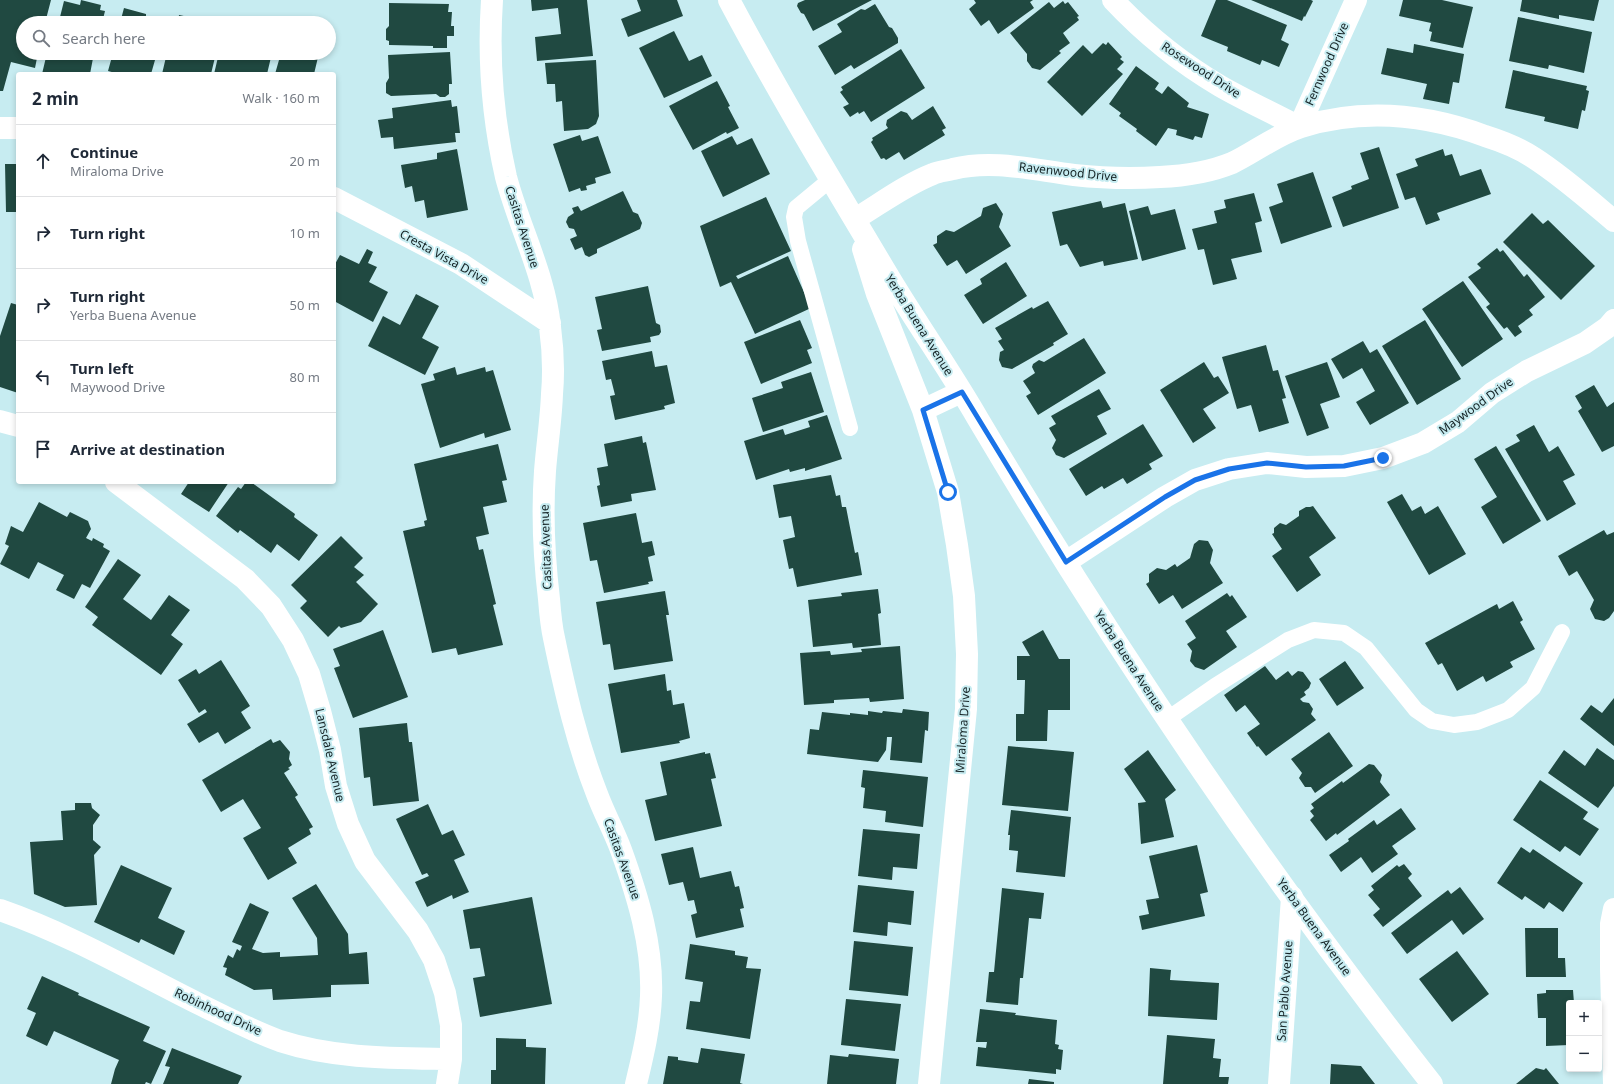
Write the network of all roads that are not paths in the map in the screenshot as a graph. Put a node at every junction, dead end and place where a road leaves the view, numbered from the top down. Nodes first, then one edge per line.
1 (492, 0) edge
2 (729, 0) edge
3 (1113, 0) edge
4 (1356, 0) edge
5 (1299, 127) junction
6 (0, 128) edge
7 (16, 128) edge
8 (831, 180) junction
9 (336, 199) edge
10 (855, 219) junction
11 (1614, 221) edge
12 (1614, 320) edge
13 (550, 323) junction
14 (911, 381) joint
15 (962, 392) junction
16 (923, 410) junction
17 (0, 421) edge
18 (16, 425) edge
19 (850, 428) dead end
20 (119, 484) edge
21 (1066, 562) junction
22 (1562, 632) dead end
23 (1166, 720) junction
24 (1292, 897) junction
25 (1614, 909) edge
26 (0, 910) edge
27 (451, 1059) junction
28 (447, 1084) edge
29 (636, 1084) edge
30 (929, 1084) edge
31 (1278, 1084) edge
32 (1432, 1084) edge
33 (1614, 1084) edge

1 - 13 street, Casitas Avenue
2 - 8 street, Yerba Buena Avenue
3 - 5 street, Rosewood Drive
4 - 5 street, Fernwood Drive
5 - 10 street, Ravenwood Drive
5 - 11 street, Ravenwood Drive
6 - 7 street
8 - 10 street, Yerba Buena Avenue
8 - 19 lane
9 - 13 street, Cresta Vista Drive
10 - 14 street, Yerba Buena Avenue
10 - 15 street, Yerba Buena Avenue
12 - 21 street, Maywood Drive
13 - 29 street, Casitas Avenue
14 - 16 street, Miraloma Drive
15 - 16 street
15 - 21 street, Yerba Buena Avenue
16 - 30 street, Miraloma Drive
17 - 18 street
20 - 27 street, Lansdale Avenue
21 - 23 street, Yerba Buena Avenue
22 - 23 lane
23 - 24 street, Yerba Buena Avenue
24 - 31 street, San Pablo Avenue
24 - 32 street, Yerba Buena Avenue
25 - 33 street
26 - 27 street, Robinhood Drive
27 - 28 street, Lansdale Avenue

